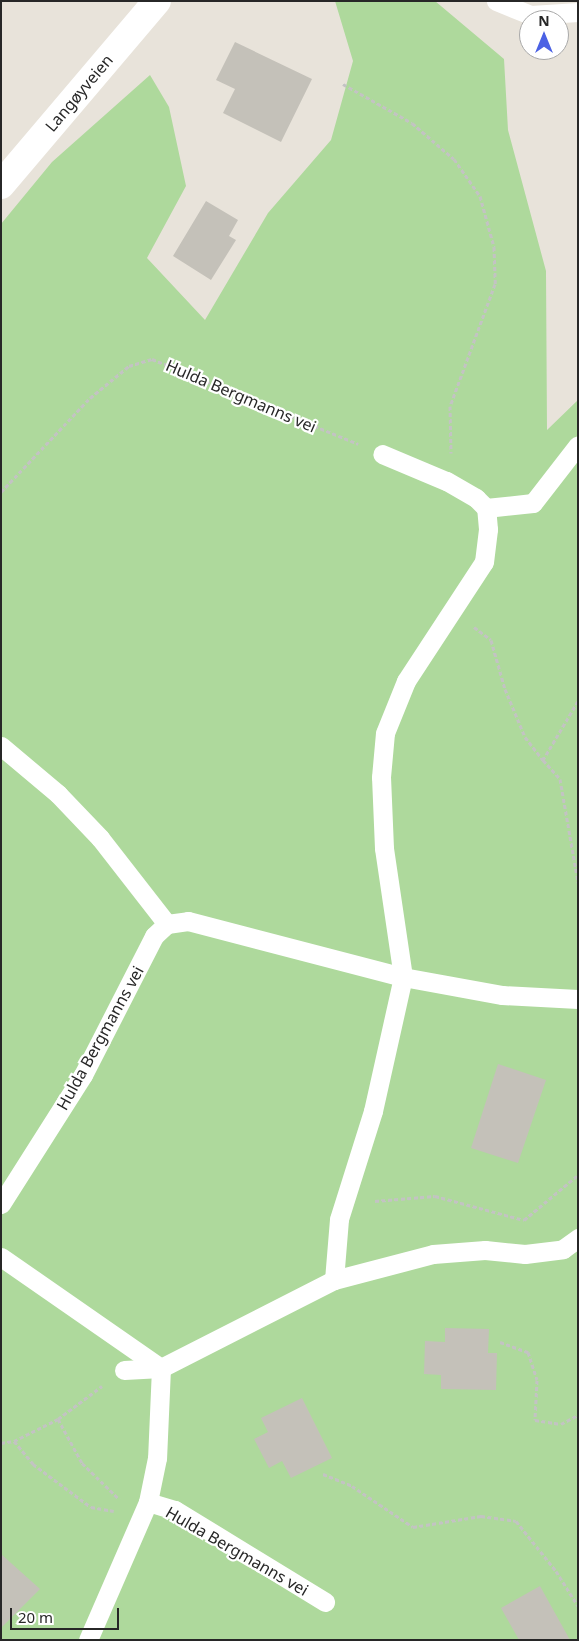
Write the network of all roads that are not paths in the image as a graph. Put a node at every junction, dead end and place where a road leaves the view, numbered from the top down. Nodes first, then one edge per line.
1 (157, 1) edge
2 (496, 1) edge
3 (578, 12) edge
4 (1, 185) edge
5 (578, 445) edge
6 (382, 454) road end
7 (486, 508) junction
8 (1, 746) edge
9 (167, 924) junction
10 (403, 977) junction
11 (578, 999) edge
12 (1, 1204) edge
13 (578, 1238) edge
14 (1, 1257) edge
15 (334, 1280) junction
16 (161, 1368) junction
17 (124, 1370) road end
18 (148, 1502) junction
19 (326, 1602) dead end
20 (88, 1640) edge

1 - 4 main road, Langøyveien
2 - 3 lane
5 - 7 lane
6 - 7 lane
7 - 10 lane
8 - 9 lane
9 - 10 lane
9 - 12 lane, Hulda Bergmanns vei
10 - 11 lane
10 - 15 lane
13 - 15 lane
14 - 16 lane
15 - 16 lane
16 - 17 lane
16 - 18 lane, Hulda Bergmanns vei
18 - 19 lane, Hulda Bergmanns vei
18 - 20 lane, Hulda Bergmanns vei

